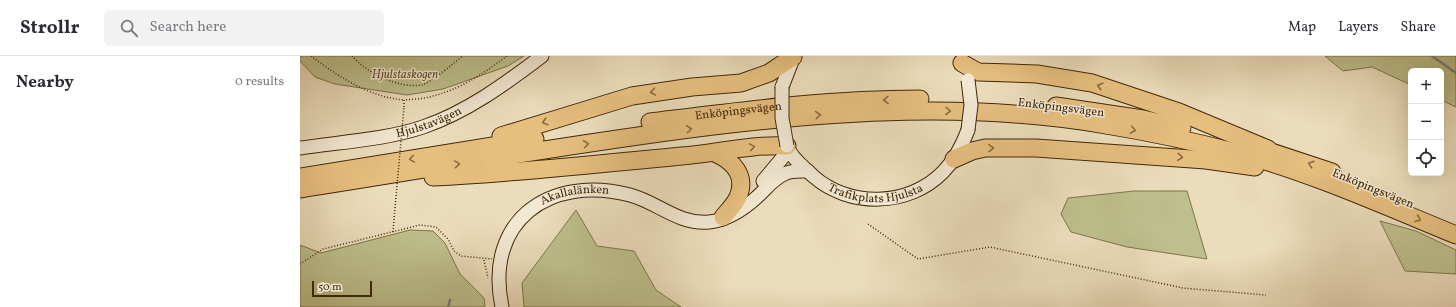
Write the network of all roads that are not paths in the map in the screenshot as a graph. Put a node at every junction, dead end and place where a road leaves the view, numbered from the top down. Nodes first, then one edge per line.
1 (542, 56) edge
2 (776, 56) edge
3 (794, 56) edge
4 (960, 59) edge
5 (720, 84) junction
6 (650, 128) junction
7 (300, 148) edge
8 (788, 148) junction
9 (451, 153) junction
10 (715, 153) junction
11 (1283, 155) junction
12 (954, 159) junction
13 (808, 171) junction
14 (300, 177) edge
15 (350, 181) junction
16 (1328, 182) junction
17 (300, 189) edge
18 (724, 218) junction
19 (1456, 222) edge
20 (1456, 235) edge
21 (502, 307) edge

1 - 7 main road, Hjulstavägen
2 - 5 highway
3 - 5 highway
3 - 8 main road, bridge
11 -> 4 highway
4 - 12 main road, Trafikplats Hjulsta, bridge
5 -> 9 highway
6 - 9 highway
11 -> 6 highway, Enköpingsvägen
15 -> 6 highway
6 -> 16 highway, Enköpingsvägen
10 -> 8 highway
8 - 13 main road, Trafikplats Hjulsta
8 - 18 main road
9 -> 14 highway
10 - 15 highway
10 - 18 highway
19 -> 11 highway, Enköpingsvägen
12 - 13 main road, Trafikplats Hjulsta
12 -> 16 highway
13 - 18 main road, Akallalänken
15 - 17 highway
16 -> 20 highway, Enköpingsvägen
18 - 21 main road, Akallalänken

